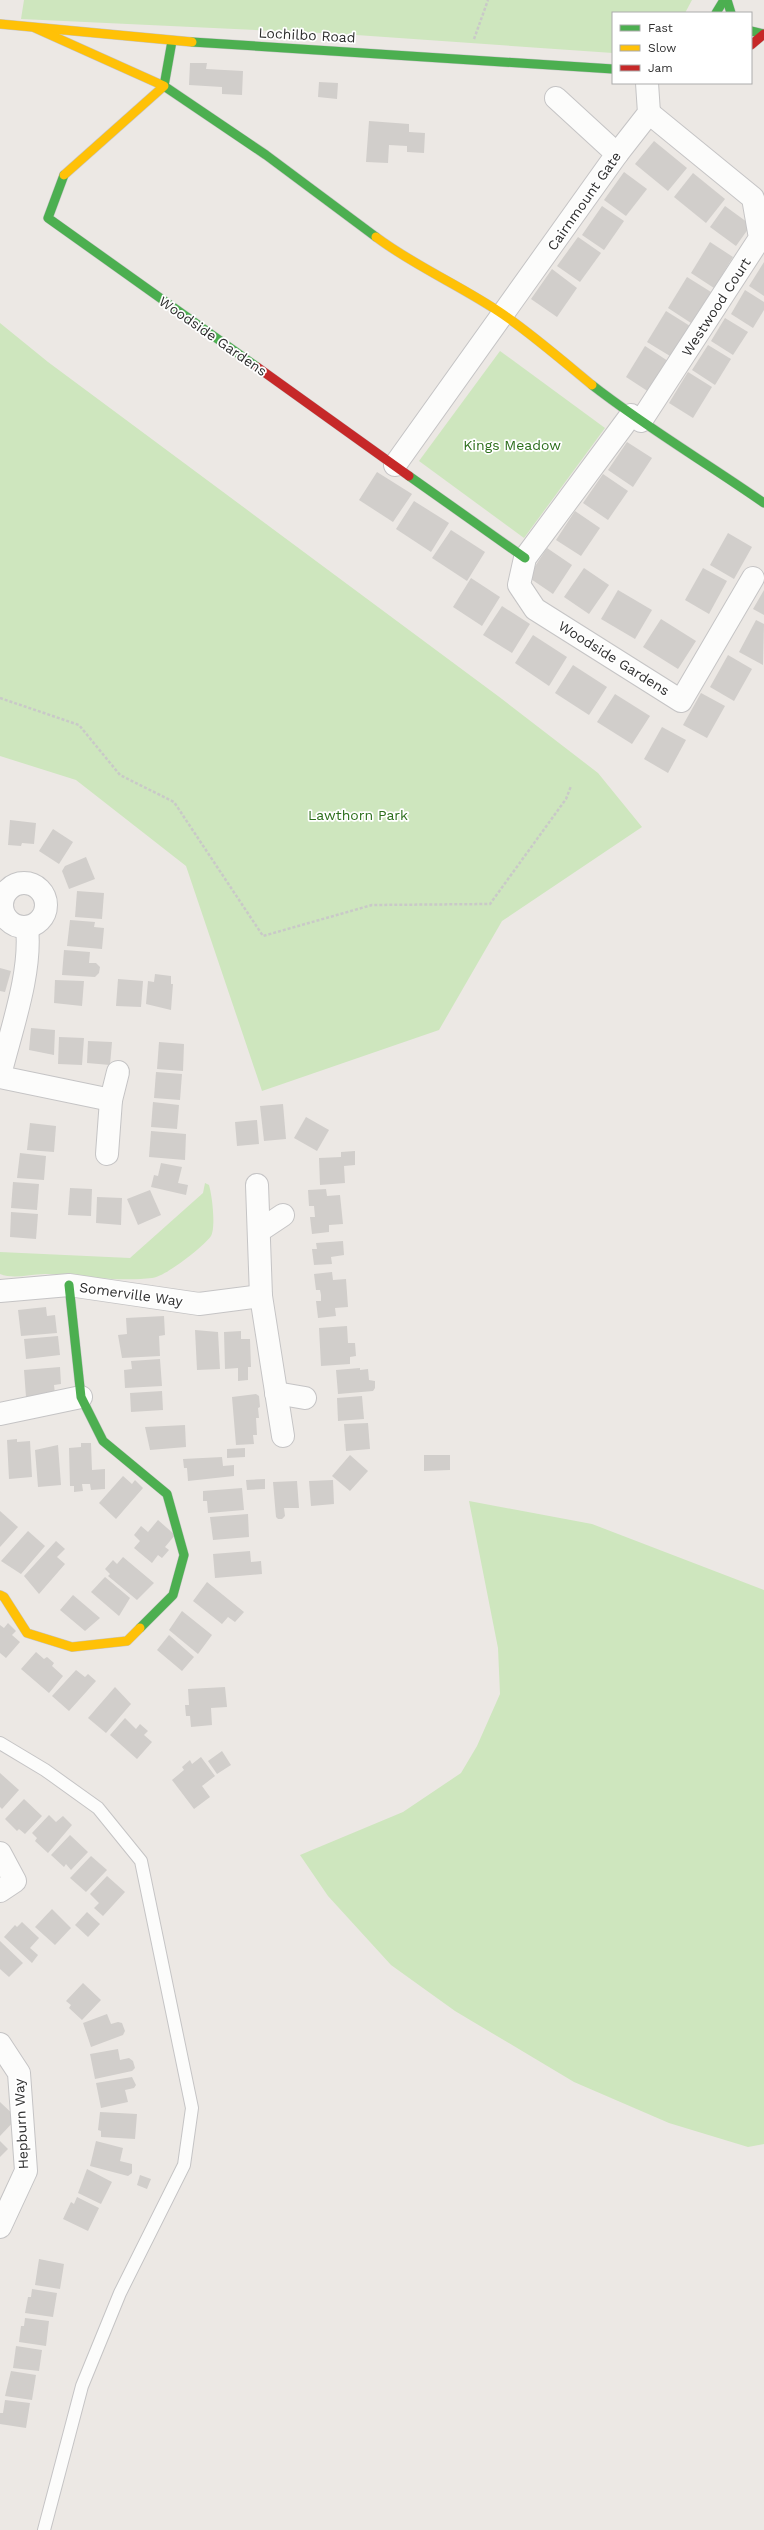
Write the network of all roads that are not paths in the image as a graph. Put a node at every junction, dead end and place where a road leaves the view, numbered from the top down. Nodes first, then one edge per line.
1 (726, 0) edge
2 (717, 12) edge
3 (731, 12) edge
4 (0, 24) edge
5 (35, 28) junction
6 (752, 31) edge
7 (764, 34) edge
8 (172, 42) junction
9 (752, 44) edge
10 (612, 69) edge
11 (647, 84) edge
12 (164, 86) junction
13 (556, 98) dead end
14 (649, 113) junction
15 (617, 154) junction
16 (504, 315) junction
17 (636, 418) junction
18 (395, 465) junction
19 (764, 503) edge
20 (525, 558) junction
21 (753, 578) dead end
22 (27, 927) dead end
23 (6, 1026) edge
24 (118, 1072) dead end
25 (0, 1076) edge
26 (111, 1100) junction
27 (108, 1154) dead end
28 (257, 1185) dead end
29 (283, 1215) dead end
30 (258, 1231) junction
31 (68, 1285) junction
32 (0, 1291) edge
33 (261, 1296) junction
34 (276, 1393) junction
35 (81, 1397) junction
36 (305, 1398) dead end
37 (0, 1414) edge
38 (283, 1436) dead end
39 (0, 1595) edge
40 (0, 1743) edge
41 (0, 1853) edge
42 (0, 1891) edge
43 (0, 2044) edge
44 (0, 2227) edge
45 (44, 2530) edge

1 - 2 street
1 - 3 street
4 - 5 street, Lochilbo Road
5 - 8 street, Lochilbo Road
5 - 12 street
6 - 7 street
7 - 9 street
8 - 10 street, Lochilbo Road
8 - 12 street
11 - 14 street
12 - 16 street
12 - 18 street, Woodside Gardens
13 - 15 street
14 - 15 street, Cairnmount Gate
14 - 17 street, Westwood Court
15 - 16 street, Cairnmount Gate
16 - 17 street
16 - 18 street, Cairnmount Gate
17 - 19 street
17 - 20 street, Woodside Gardens
18 - 20 street, Woodside Gardens
20 - 21 street, Woodside Gardens
22 - 23 street
23 - 25 street
24 - 26 street
25 - 26 street
26 - 27 street
28 - 30 street
29 - 30 street
30 - 33 street
31 - 32 street, Somerville Way
31 - 33 street, Somerville Way
31 - 35 street
33 - 34 street
34 - 36 street
34 - 38 street
35 - 37 street
35 - 39 street
40 - 45 lane
41 - 42 street
43 - 44 street, Hepburn Way

